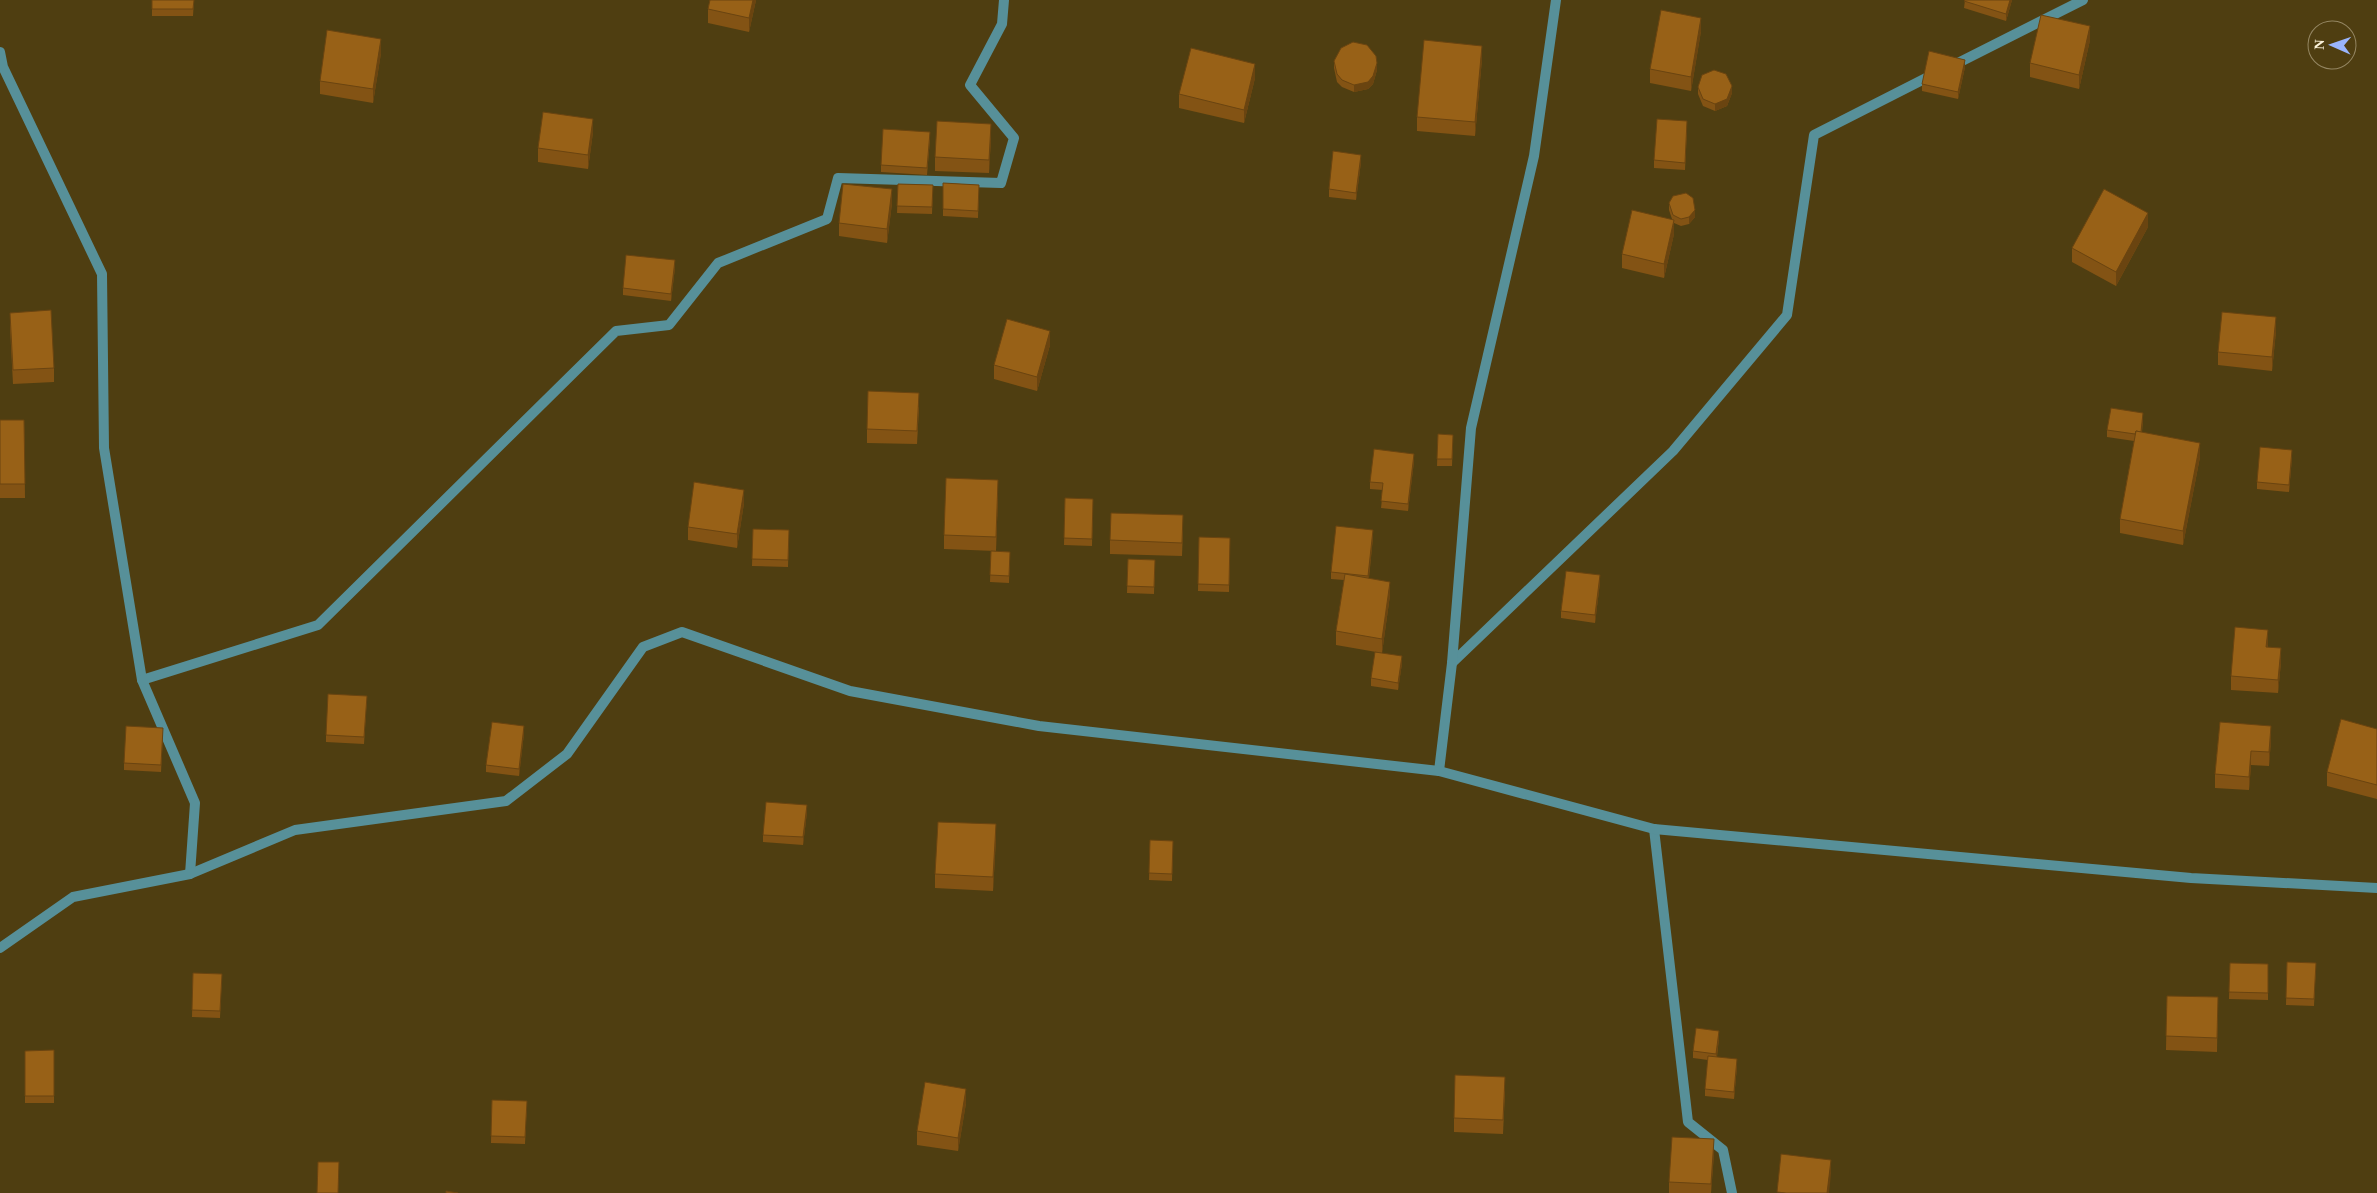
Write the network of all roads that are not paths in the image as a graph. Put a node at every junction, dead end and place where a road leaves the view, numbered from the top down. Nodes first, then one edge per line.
1 (1004, 0) edge
2 (1556, 0) edge
3 (2082, 0) edge
4 (0, 52) edge
5 (1452, 662) junction
6 (142, 680) junction
7 (1439, 771) junction
8 (1654, 829) junction
9 (190, 874) junction
10 (2377, 888) edge
11 (0, 948) edge
12 (1732, 1193) edge

1 - 6 street
2 - 5 street
3 - 5 street
4 - 6 street
5 - 7 street
6 - 9 street
7 - 8 street
7 - 9 street
8 - 10 street
8 - 12 street
9 - 11 street

